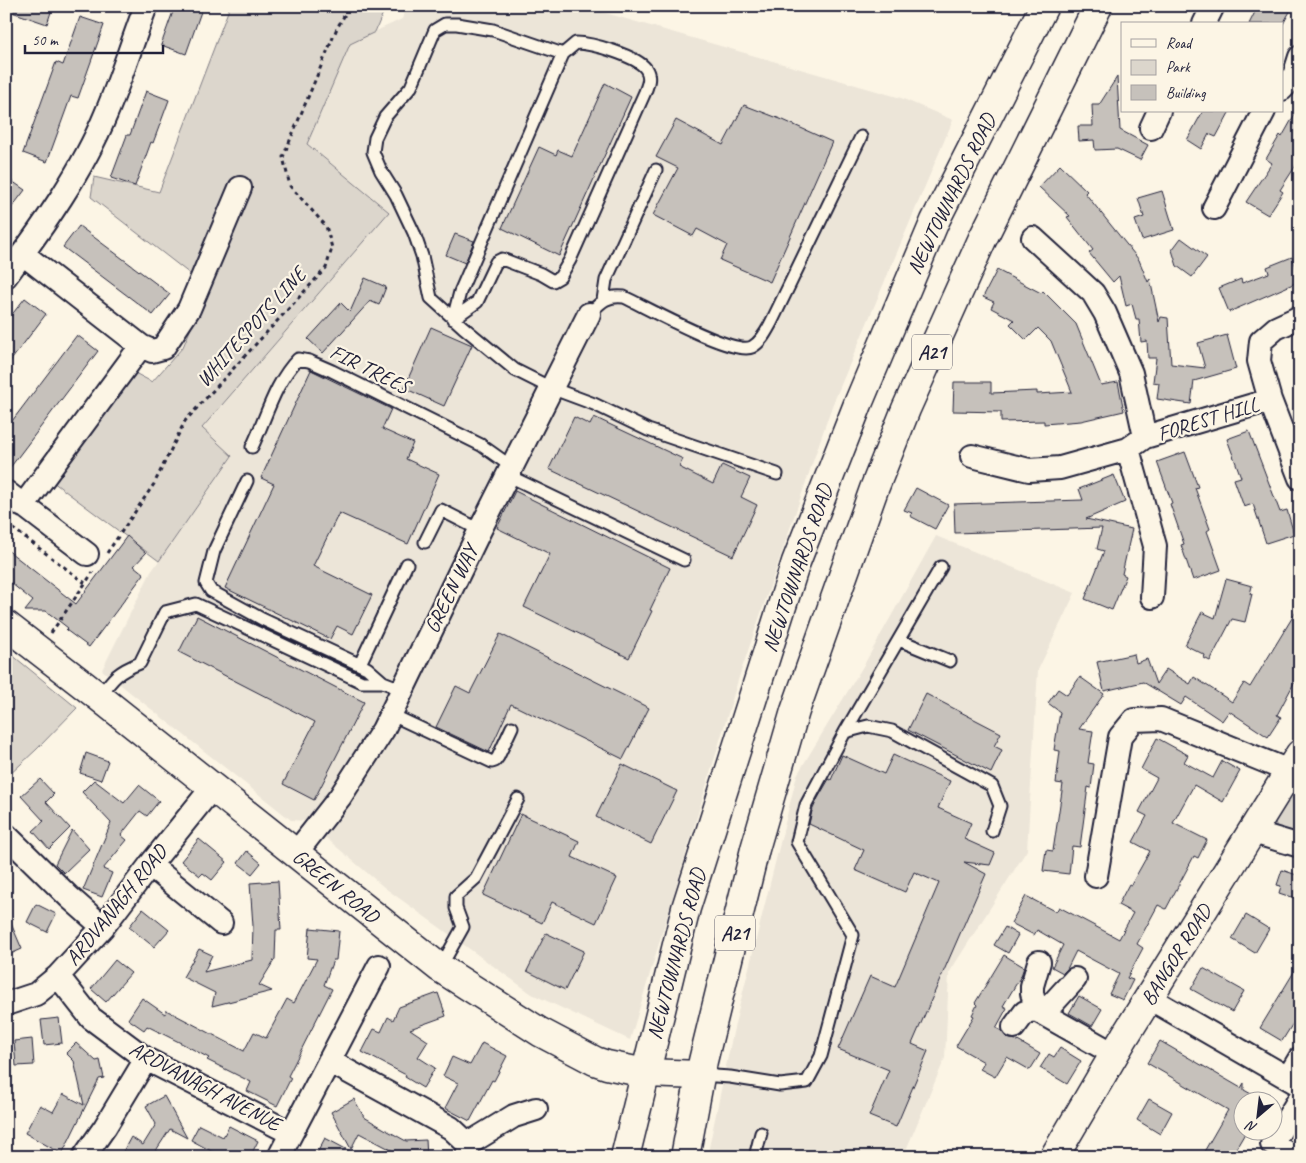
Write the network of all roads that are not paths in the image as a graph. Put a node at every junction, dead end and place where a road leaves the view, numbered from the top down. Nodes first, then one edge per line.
1 (146, 6) edge
2 (1044, 6) edge
3 (1098, 6) edge
4 (1213, 6) edge
5 (1205, 22) edge
6 (563, 54) junction
7 (1263, 112) edge
8 (861, 137) dead end
9 (656, 170) dead end
10 (240, 188) dead end
11 (1214, 208) dead end
12 (1034, 238) dead end
13 (23, 254) junction
14 (6, 276) edge
15 (596, 307) junction
16 (1300, 317) edge
17 (453, 318) junction
18 (141, 346) junction
19 (551, 388) junction
20 (1270, 400) junction
21 (1137, 443) junction
22 (252, 447) dead end
23 (972, 456) dead end
24 (510, 471) junction
25 (777, 474) dead end
26 (1300, 478) edge
27 (247, 481) dead end
28 (15, 499) edge
29 (480, 530) junction
30 (425, 542) dead end
31 (95, 560) road end
32 (684, 560) dead end
33 (407, 564) dead end
34 (940, 568) dead end
35 (1152, 597) dead end
36 (6, 625) edge
37 (899, 640) junction
38 (950, 661) dead end
39 (360, 664) junction
40 (392, 685) junction
41 (99, 697) junction
42 (390, 714) junction
43 (512, 727) dead end
44 (845, 732) junction
45 (1294, 763) edge
46 (212, 788) junction
47 (518, 799) dead end
48 (992, 831) dead end
49 (1253, 832) junction
50 (6, 835) edge
51 (1300, 846) edge
52 (296, 853) junction
53 (150, 865) junction
54 (1096, 876) dead end
55 (221, 923) dead end
56 (103, 927) junction
57 (1038, 962) dead end
58 (379, 966) dead end
59 (440, 968) junction
60 (58, 976) junction
61 (1075, 979) dead end
62 (1149, 998) junction
63 (6, 1004) edge
64 (1039, 1011) junction
65 (1014, 1027) dead end
66 (1114, 1054) junction
67 (1300, 1058) edge
68 (146, 1059) junction
69 (329, 1060) junction
70 (645, 1073) junction
71 (700, 1075) junction
72 (1294, 1081) edge
73 (1300, 1098) edge
74 (536, 1109) dead end
75 (291, 1132) junction
76 (761, 1133) dead end
77 (468, 1150) edge
78 (84, 1157) edge
79 (279, 1157) edge
80 (625, 1157) edge
81 (685, 1157) edge
82 (755, 1157) edge
83 (1054, 1157) edge
84 (1294, 1157) edge

1 - 13 street
2 - 70 main road, NEWTOWNARDS ROAD / A21
3 - 71 main road, A21
4 - 5 street
6 - 17 lane
6 - 17 lane
6 - 17 lane
7 - 11 street
8 - 15 lane
9 - 15 lane
10 - 18 street
12 - 21 street, FOREST HILL
13 - 14 street
13 - 18 street
15 - 19 street, GREEN WAY
16 - 20 street, FOREST HILL
17 - 19 lane
18 - 28 street
19 - 24 street, GREEN WAY
19 - 25 lane
20 - 21 street, FOREST HILL
20 - 26 street, FOREST HILL
21 - 23 street, FOREST HILL
21 - 35 street, FOREST HILL
22 - 24 lane, FIR TREES
24 - 29 street, GREEN WAY
24 - 32 lane
27 - 39 lane
28 - 31 street
29 - 30 lane
29 - 40 street, GREEN WAY
33 - 39 lane
34 - 37 lane
36 - 41 main road, GREEN ROAD
37 - 38 lane
37 - 44 lane
39 - 40 lane
40 - 41 lane
40 - 42 street, GREEN WAY
41 - 46 main road, GREEN ROAD
42 - 43 lane
42 - 52 street, GREEN WAY
44 - 48 lane
44 - 71 lane
45 - 49 main road, BANGOR ROAD
45 - 54 street
46 - 52 main road, GREEN ROAD
46 - 53 street, ARDVANAGH ROAD
47 - 59 lane
49 - 51 street
49 - 62 main road, BANGOR ROAD
50 - 56 street
52 - 59 main road, GREEN ROAD
53 - 55 street
53 - 56 street, ARDVANAGH ROAD
56 - 60 street, ARDVANAGH ROAD
57 - 64 street
58 - 69 street
59 - 70 main road, GREEN ROAD
60 - 63 street, ARDVANAGH ROAD
60 - 68 street, ARDVANAGH AVENUE
61 - 64 street
62 - 66 main road, BANGOR ROAD
62 - 72 street
64 - 65 street
64 - 66 street
66 - 83 main road, BANGOR ROAD
67 - 72 street
68 - 75 street, ARDVANAGH AVENUE
68 - 78 street
69 - 75 street
69 - 77 street
70 - 71 main road, GREEN ROAD
70 - 80 main road, NEWTOWNARDS ROAD / A21
71 - 81 main road, A21
73 - 84 street
74 - 77 street
75 - 79 street, ARDVANAGH AVENUE
76 - 82 lane

